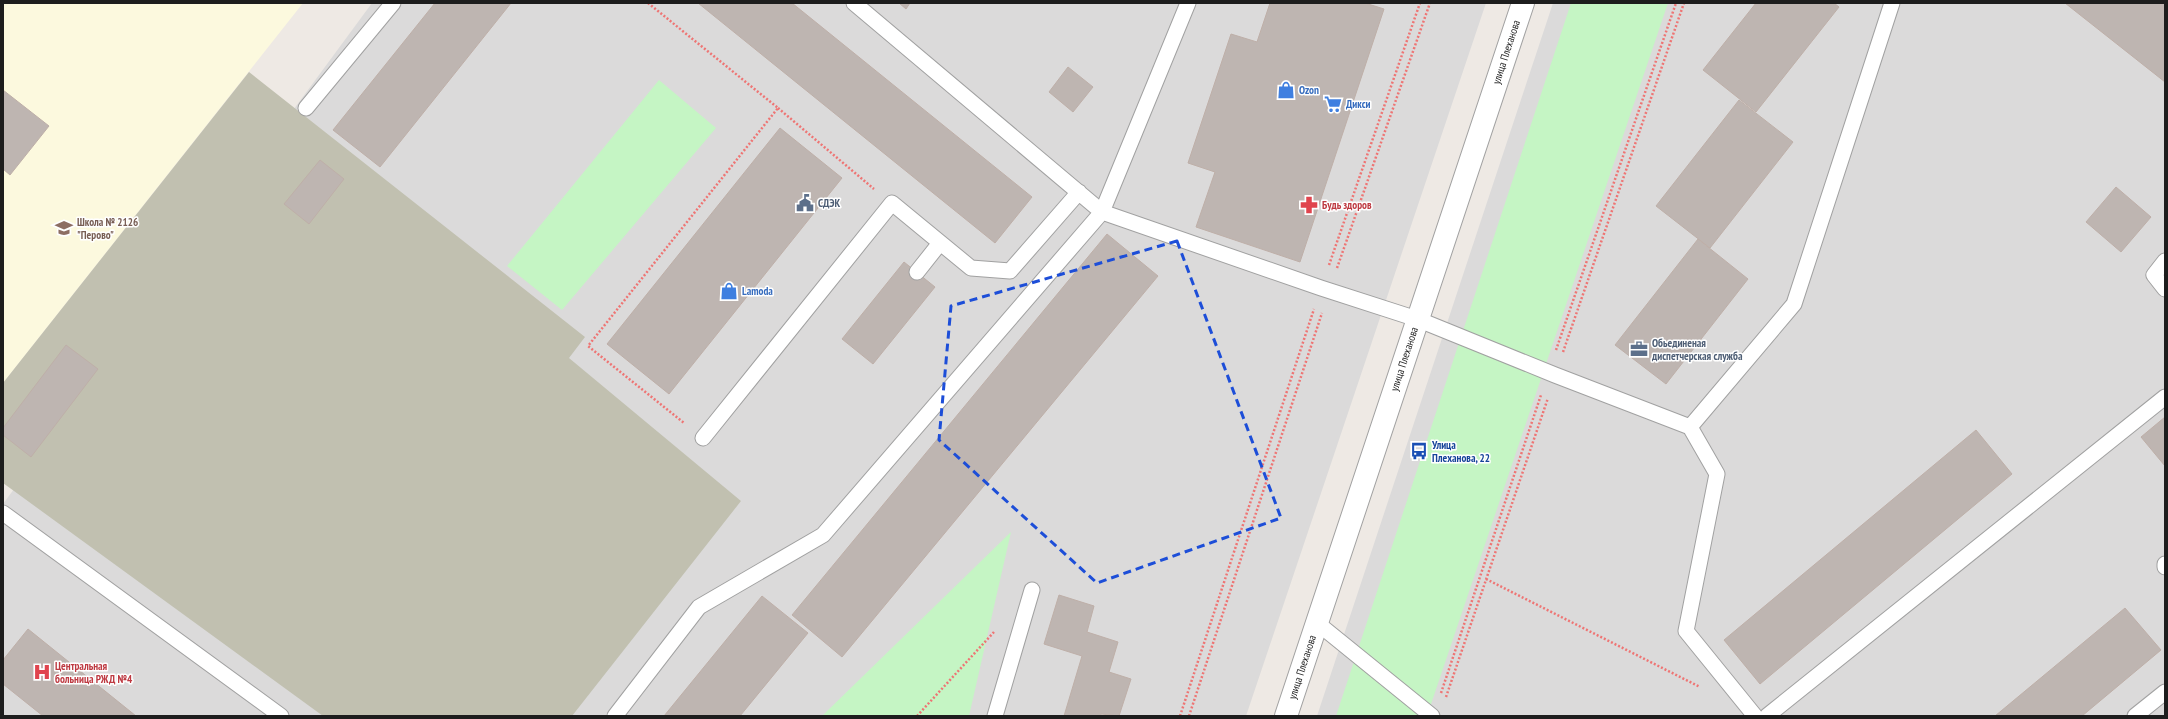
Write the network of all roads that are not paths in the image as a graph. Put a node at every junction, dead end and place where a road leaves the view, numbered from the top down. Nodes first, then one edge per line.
1 (393, 3) edge
2 (854, 3) edge
3 (1188, 3) edge
4 (1523, 3) edge
5 (1892, 3) edge
6 (306, 108) dead end
7 (1079, 192) junction
8 (1102, 212) junction
9 (940, 243) junction
10 (2165, 261) edge
11 (917, 272) dead end
12 (2165, 288) edge
13 (1417, 319) junction
14 (2165, 397) edge
15 (1690, 427) junction
16 (703, 438) road end
17 (3, 514) edge
18 (1032, 590) dead end
19 (1316, 622) junction
20 (2165, 692) edge
21 (281, 716) edge
22 (615, 716) edge
23 (995, 716) edge
24 (1286, 716) edge
25 (1432, 716) edge
26 (1755, 716) edge
27 (1767, 716) edge
28 (2135, 716) edge

1 - 6 lane
2 - 7 lane
3 - 8 lane
4 - 13 street, улица Плеханова
5 - 15 lane
7 - 8 lane
7 - 9 lane
8 - 13 lane
8 - 22 lane
9 - 11 lane
9 - 16 lane
10 - 12 lane
13 - 15 lane
13 - 19 street, улица Плеханова
14 - 27 lane
15 - 26 lane
17 - 21 lane
18 - 23 lane
19 - 24 street, улица Плеханова
19 - 25 lane
20 - 28 lane

